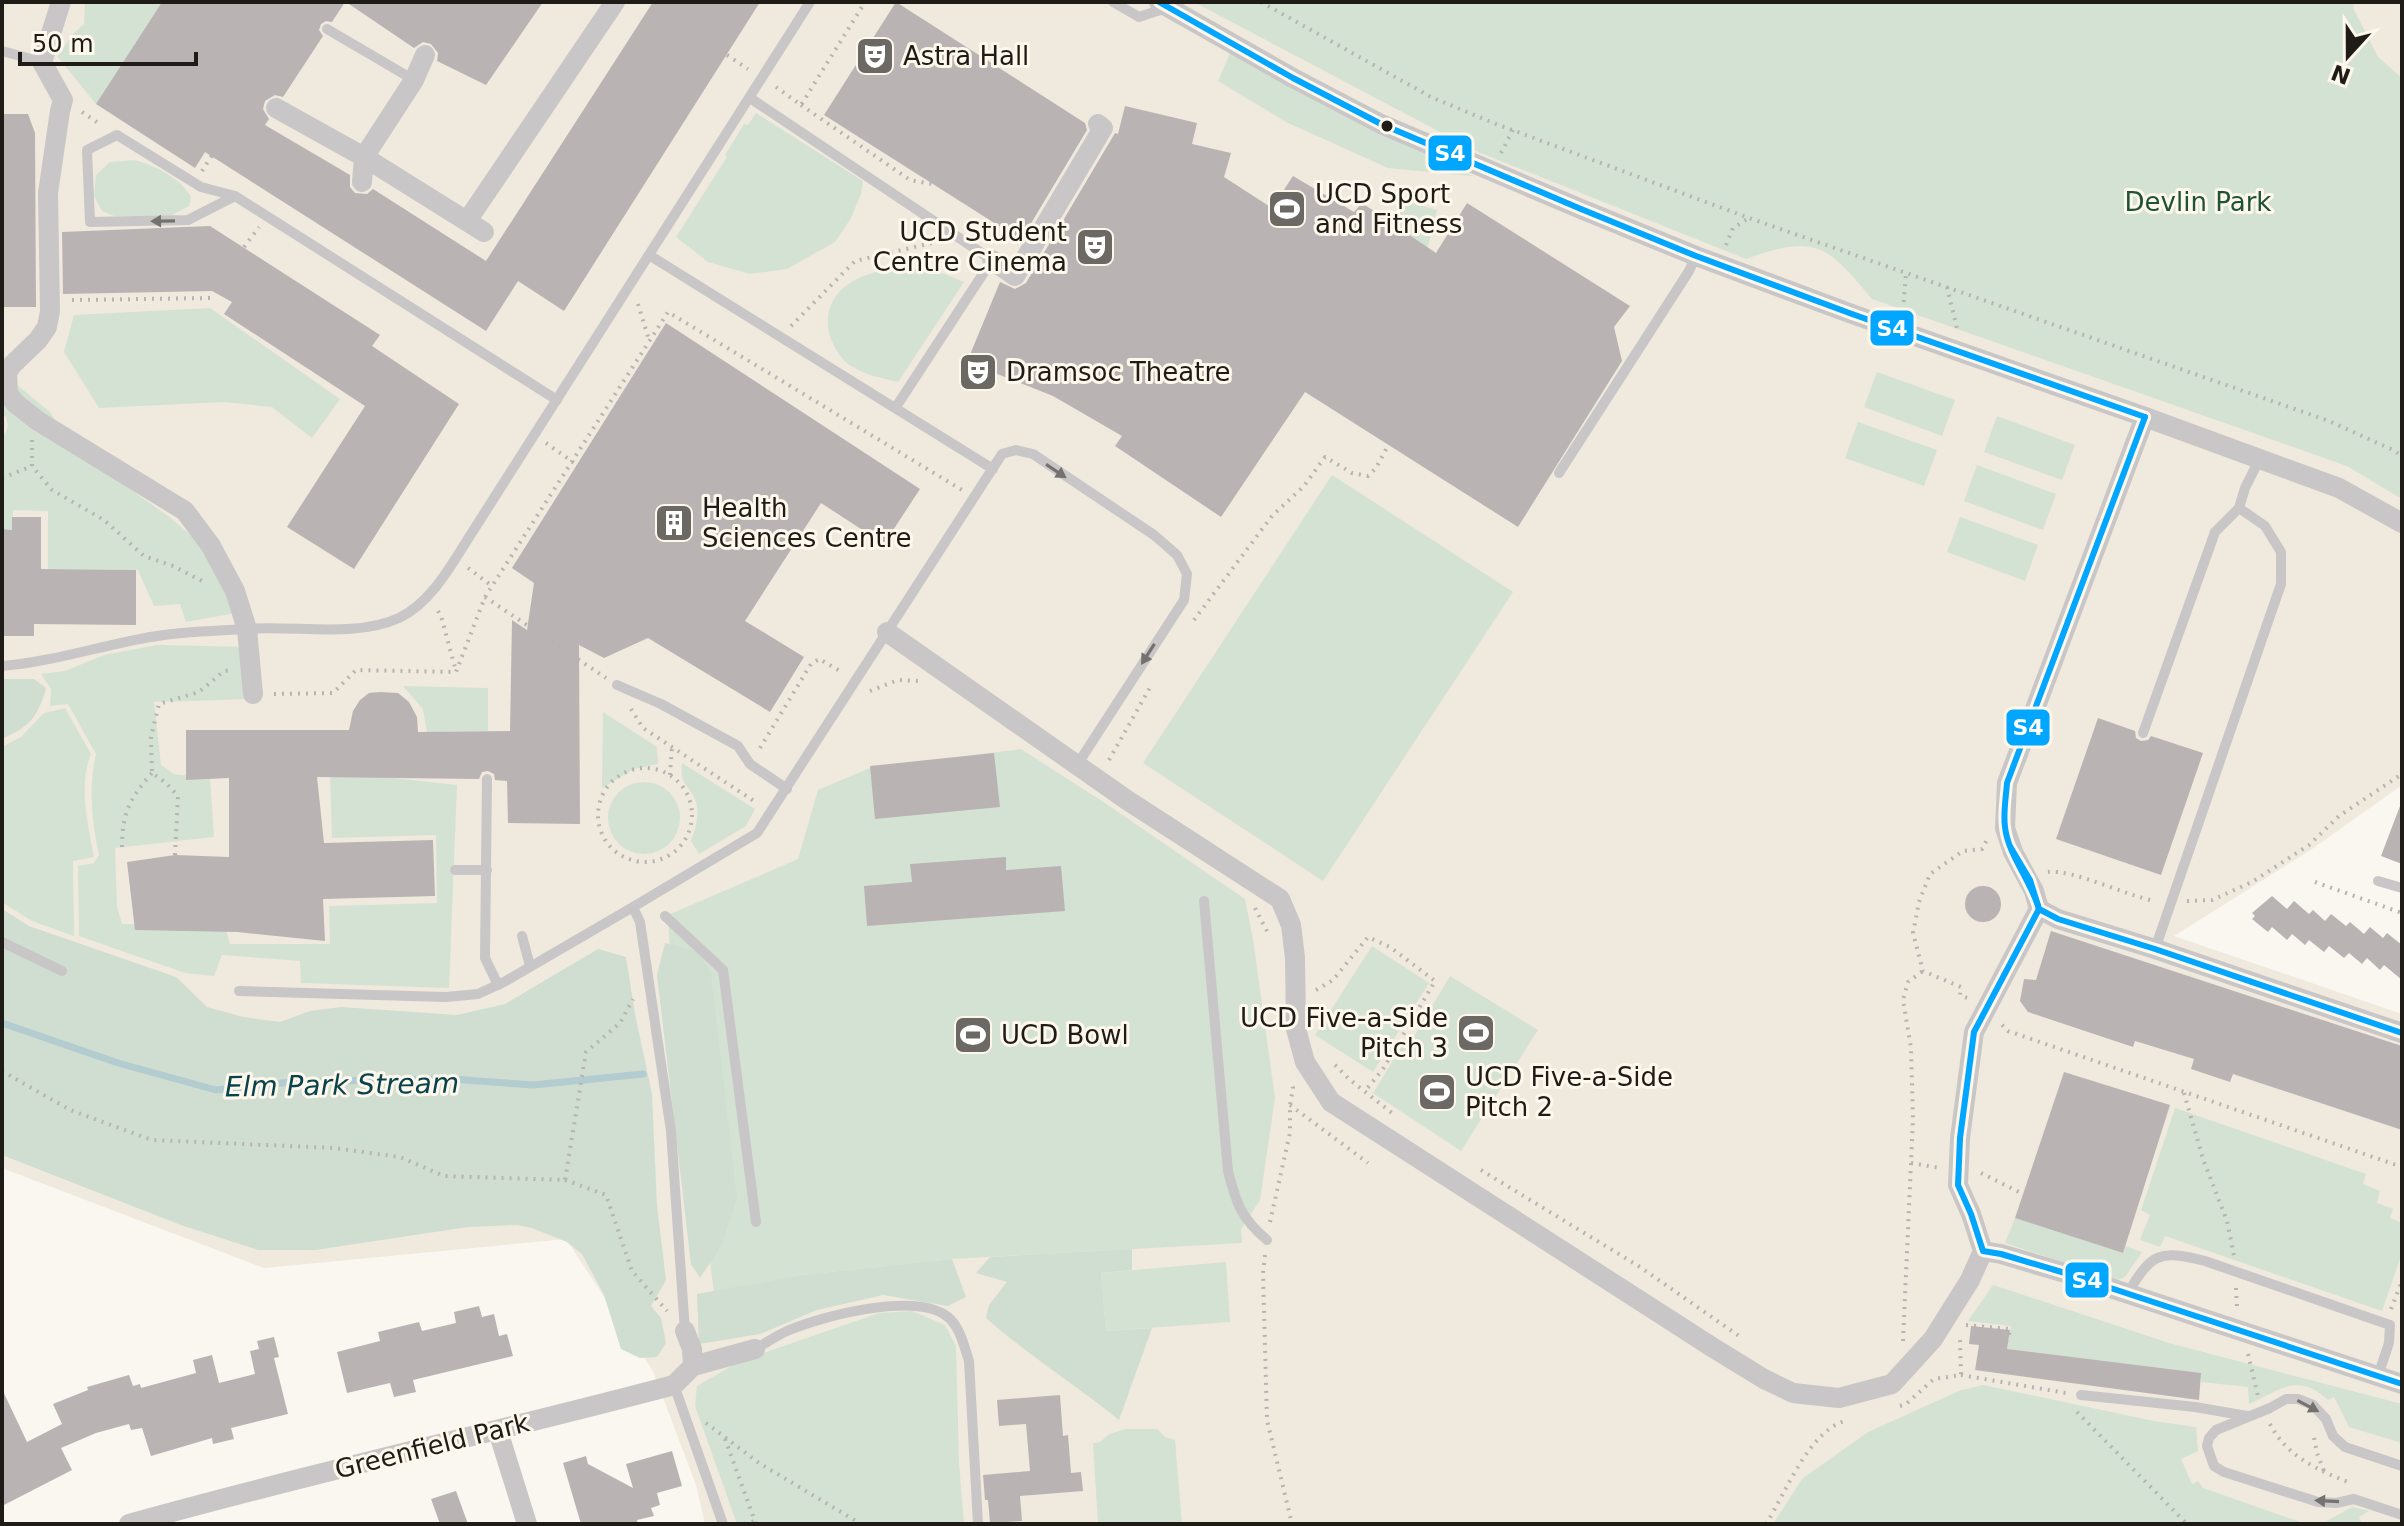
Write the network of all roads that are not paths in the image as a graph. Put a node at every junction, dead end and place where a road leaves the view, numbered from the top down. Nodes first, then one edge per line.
1 (61, 2) edge
2 (615, 2) edge
3 (810, 2) edge
4 (1113, 2) edge
5 (1164, 5) edge
6 (327, 29) dead end
7 (2, 51) edge
8 (425, 55) dead end
9 (42, 62) junction
10 (414, 80) junction
11 (750, 98) junction
12 (276, 108) dead end
13 (1098, 124) dead end
14 (364, 157) junction
15 (362, 182) dead end
16 (235, 196) junction
17 (649, 255) junction
18 (1696, 256) junction
19 (992, 260) junction
20 (557, 400) junction
21 (896, 407) junction
22 (2145, 417) junction
23 (2260, 458) junction
24 (993, 469) junction
25 (1559, 473) dead end
26 (2239, 508) junction
27 (2402, 523) edge
28 (247, 629) junction
29 (887, 632) junction
30 (2, 666) edge
31 (617, 685) road end
32 (253, 694) road end
33 (2143, 733) dead end
34 (1077, 765) junction
35 (487, 779) dead end
36 (787, 789) junction
37 (455, 870) dead end
38 (487, 870) junction
39 (2378, 881) dead end
40 (2402, 888) edge
41 (1204, 901) dead end
42 (633, 907) junction
43 (2039, 909) junction
44 (665, 916) dead end
45 (522, 936) dead end
46 (2, 942) edge
47 (2155, 949) junction
48 (530, 966) junction
49 (62, 971) dead end
50 (498, 985) junction
51 (239, 991) dead end
52 (2402, 1033) edge
53 (756, 1222) dead end
54 (1267, 1240) road end
55 (1983, 1251) junction
56 (2128, 1293) junction
57 (685, 1331) joint
58 (755, 1349) joint
59 (693, 1366) junction
60 (2378, 1376) junction
61 (2402, 1384) edge
62 (674, 1385) junction
63 (2081, 1395) road end
64 (2249, 1416) junction
65 (498, 1431) junction
66 (2402, 1466) edge
67 (2402, 1515) edge
68 (129, 1524) edge
69 (527, 1524) edge
70 (723, 1524) edge
71 (978, 1524) edge

1 - 9 street
2 - 14 street
3 - 11 lane
4 - 5 lane
5 - 18 street
6 - 10 lane
7 - 9 lane
8 - 10 street
9 - 28 street
10 - 14 street
11 - 17 lane
11 - 19 lane
12 - 14 street
13 - 19 street
14 - 15 street
16 -> 16 lane
16 - 20 lane
17 - 20 lane
17 - 21 lane
18 - 22 street
18 - 25 lane
19 - 21 lane
20 - 28 lane
21 - 24 lane
22 - 23 street
22 - 43 street
23 - 26 lane
23 - 27 street
24 - 29 lane
24 -> 34 lane
26 - 33 lane
26 - 47 lane
28 - 30 lane
28 - 32 street
29 - 34 street
29 - 36 lane
31 - 36 lane
34 - 55 street
35 - 38 lane
36 - 42 lane
37 - 38 lane
38 - 50 lane
39 - 40 lane
41 - 54 lane
42 - 48 lane
42 - 57 lane
43 - 47 street
43 - 55 street
44 - 53 lane
45 - 48 lane
46 - 49 lane
47 - 52 street
48 - 50 lane
50 - 51 lane
55 - 56 street
56 - 60 street
56 - 60 lane
57 - 59 street
58 - 59 street
58 - 71 lane
59 - 62 street
60 - 61 street
62 - 65 street, Greenfield Park
62 - 70 lane
63 - 64 lane
64 -> 66 lane
67 -> 64 lane
65 - 68 street, Greenfield Park
65 - 69 street

